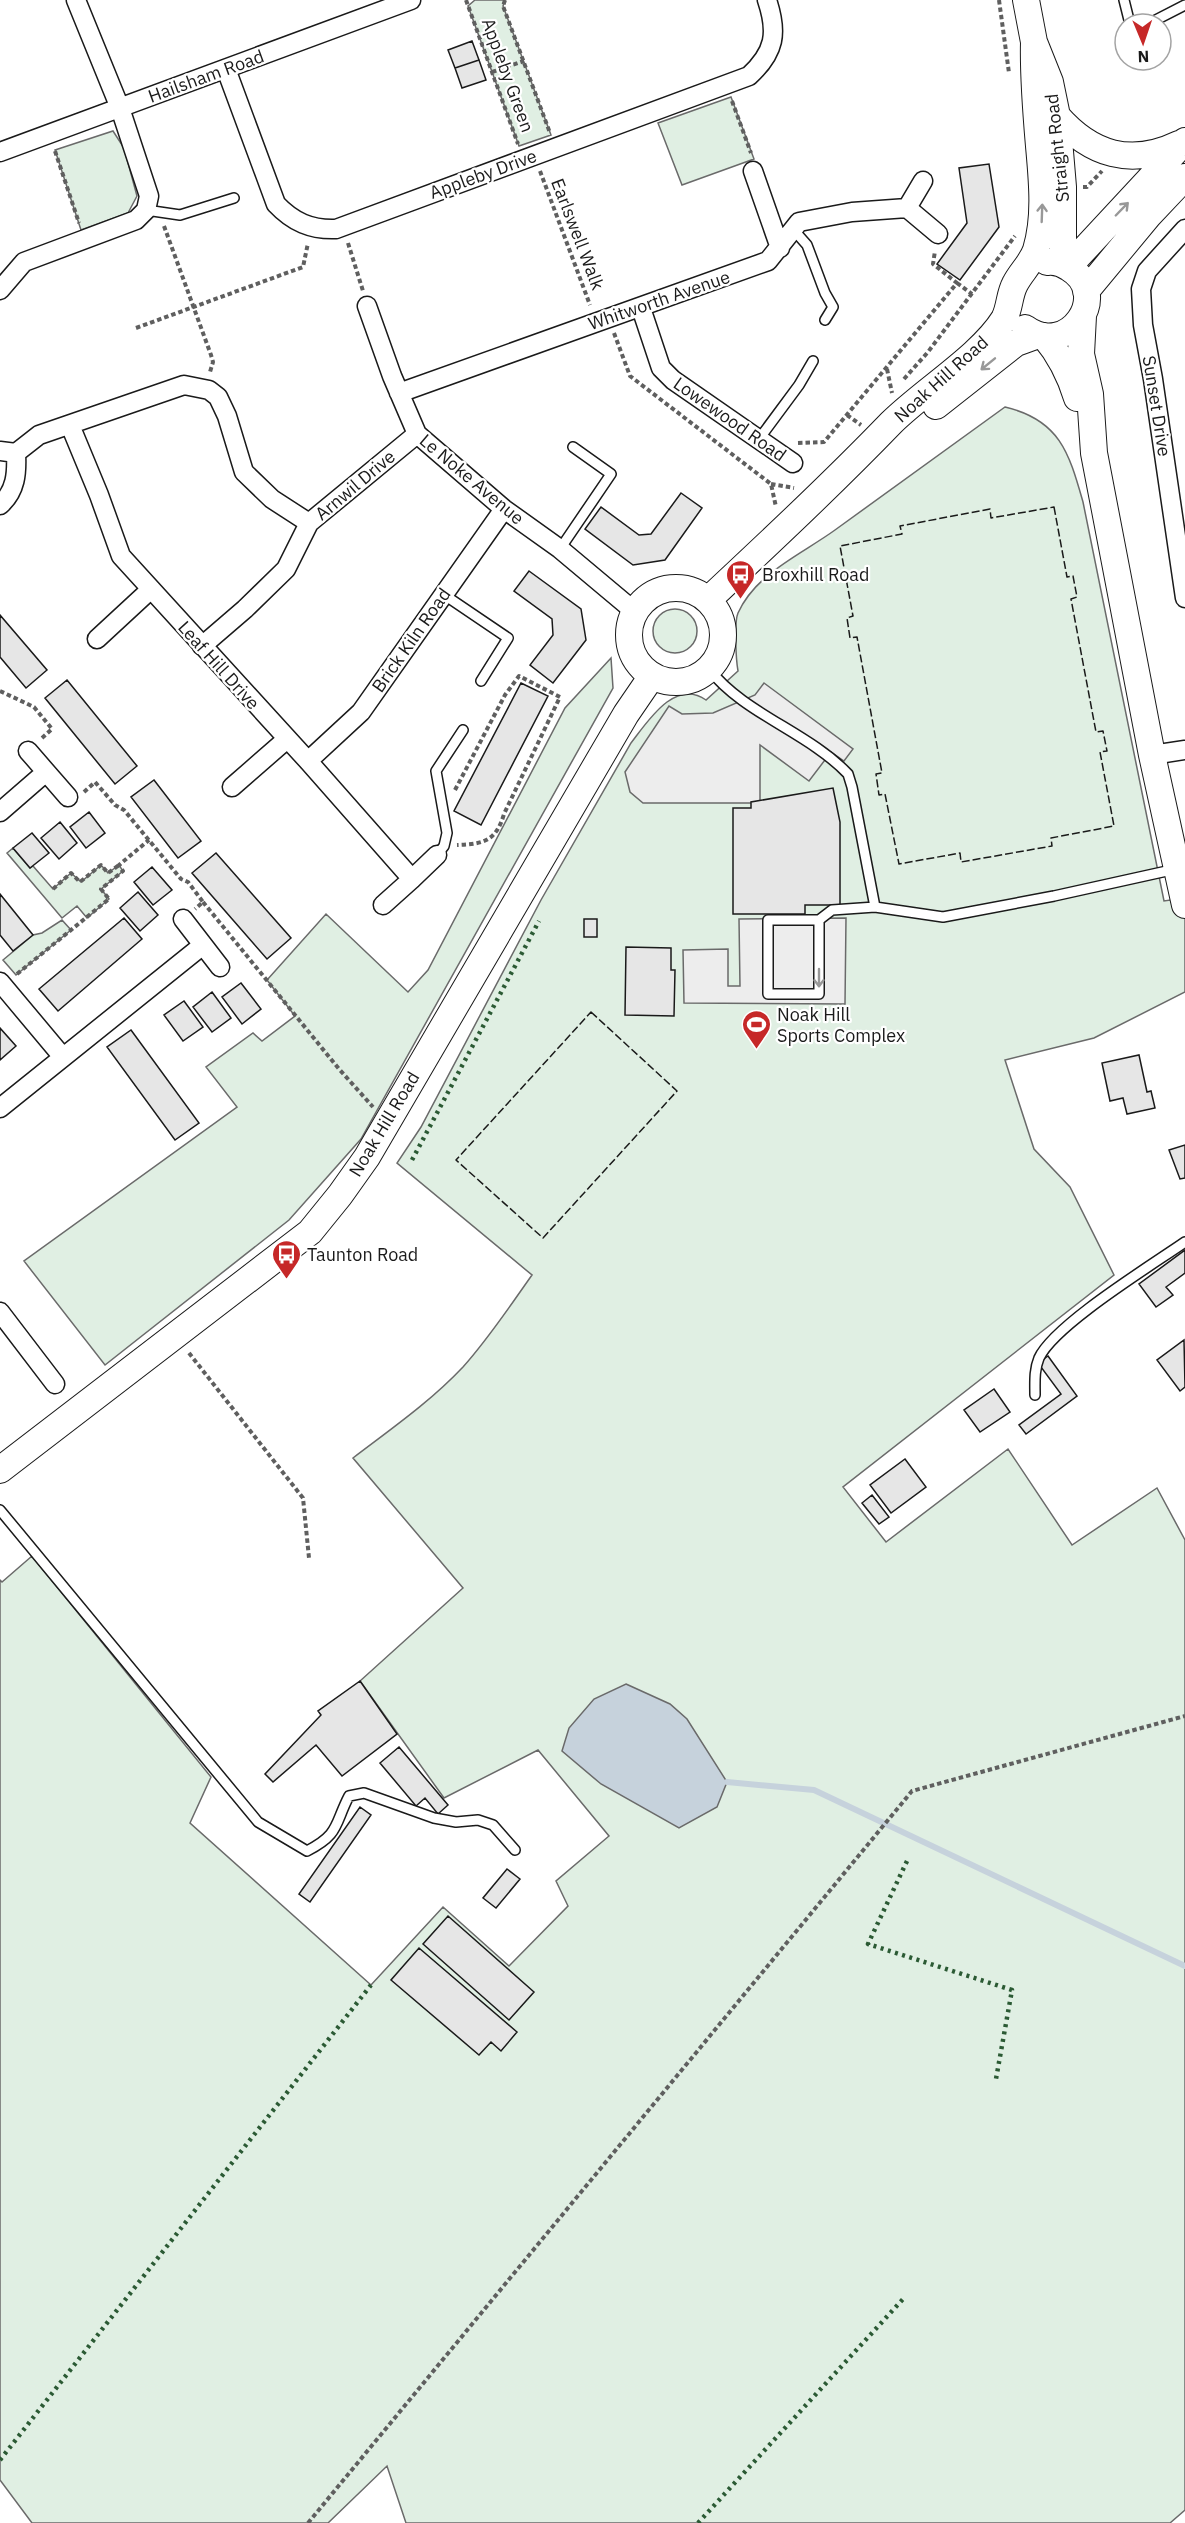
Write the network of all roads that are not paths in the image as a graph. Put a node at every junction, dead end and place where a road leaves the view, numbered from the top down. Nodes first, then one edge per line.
1 (76, 0) edge
2 (411, 0) edge
3 (767, 0) edge
4 (1026, 0) edge
5 (1185, 5) edge
6 (1171, 12) edge
7 (1034, 42) junction
8 (226, 69) junction
9 (120, 108) junction
10 (1057, 116) junction
11 (1185, 141) edge
12 (0, 152) edge
13 (753, 171) road end
14 (1185, 177) edge
15 (923, 181) dead end
16 (234, 198) dead end
17 (907, 208) junction
18 (146, 210) junction
19 (792, 228) junction
20 (1185, 229) edge
21 (938, 234) road end
22 (780, 248) junction
23 (1065, 265) junction
24 (1027, 268) junction
25 (0, 290) edge
26 (1011, 300) junction
27 (1085, 304) junction
28 (367, 306) road end
29 (641, 308) junction
30 (825, 320) dead end
31 (1041, 336) junction
32 (813, 361) dead end
33 (399, 393) junction
34 (70, 425) junction
35 (417, 434) junction
36 (759, 439) junction
37 (573, 447) dead end
38 (8, 452) edge
39 (1094, 453) junction
40 (863, 454) junction
41 (789, 460) road end
42 (0, 505) edge
43 (504, 509) junction
44 (309, 523) junction
45 (560, 549) junction
46 (150, 590) junction
47 (443, 594) junction
48 (1185, 598) edge
49 (708, 600) junction
50 (634, 611) junction
51 (97, 639) dead end
52 (202, 646) junction
53 (709, 669) junction
54 (652, 676) junction
55 (481, 681) dead end
56 (463, 730) dead end
57 (287, 740) junction
58 (1185, 750) edge
59 (28, 751) road end
60 (1152, 755) junction
61 (308, 761) junction
62 (46, 772) junction
63 (232, 788) dead end
64 (68, 797) road end
65 (0, 812) edge
66 (440, 850) joint
67 (1176, 869) junction
68 (412, 879) junction
69 (382, 905) dead end
70 (1185, 905) edge
71 (875, 908) junction
72 (183, 919) road end
73 (819, 920) junction
74 (203, 945) junction
75 (220, 967) dead end
76 (2, 983) edge
77 (62, 1056) junction
78 (0, 1108) edge
79 (1185, 1242) edge
80 (0, 1312) edge
81 (55, 1384) dead end
82 (1035, 1395) dead end
83 (0, 1470) edge
84 (0, 1510) edge
85 (515, 1850) dead end

1 - 9 street
2 - 8 street, Hailsham Road
3 - 8 street, Appleby Drive
4 - 7 street, Straight Road
5 - 6 lane
7 - 10 street, Straight Road
24 -> 7 street, Noak Hill Road
8 - 9 street, Hailsham Road
9 - 12 street, Hailsham Road
9 - 18 street
10 - 11 street
10 - 23 street, Straight Road
23 -> 11 street
13 - 22 street
14 - 27 street, Noak Hill Road
15 - 17 street
16 - 18 lane
17 - 19 street
17 - 21 street
18 - 25 street
19 - 22 street, Whitworth Avenue
19 - 30 lane
20 - 48 street, Sunset Drive
22 - 29 street, Whitworth Avenue
23 - 24 street
23 - 27 street
24 - 26 street, Noak Hill Road
26 - 31 street
26 - 40 street, Noak Hill Road
27 - 31 street, Noak Hill Road
27 - 39 street
28 - 33 street, Le Noke Avenue
29 - 33 street, Whitworth Avenue
29 - 36 street, Lowewood Road
31 - 39 street
31 -> 40 street, Noak Hill Road
32 - 36 lane
33 - 35 street, Le Noke Avenue
34 - 38 street
34 - 44 street
34 - 46 street, Leaf Hill Drive
35 - 43 street, Le Noke Avenue
35 - 44 street, Arnwil Drive
36 - 41 street, Lowewood Road
37 - 45 lane
38 - 42 street
39 - 60 street
40 - 49 street, Noak Hill Road
43 - 45 street, Le Noke Avenue
43 - 47 street, Brick Kiln Road
44 - 52 street, Arnwil Drive
45 - 50 street, Le Noke Avenue
46 - 51 street
46 - 52 street, Leaf Hill Drive
47 - 55 lane
47 - 61 street, Brick Kiln Road
49 - 50 street
49 - 53 street
50 - 54 street
52 - 57 street, Leaf Hill Drive
53 - 54 street
53 - 71 lane
54 - 83 street, Noak Hill Road
56 - 66 lane
57 - 61 street, Leaf Hill Drive
57 - 63 street
58 - 60 street
59 - 62 street
60 - 67 street
61 - 68 street, Leaf Hill Drive
62 - 64 street
62 - 65 street
66 - 68 street
67 - 70 street
67 - 71 lane
68 - 69 street
71 - 73 lane
72 - 74 street
73 -> 73 lane
74 - 75 street
74 - 77 street
76 - 77 street
77 - 78 street
79 - 82 lane
80 - 81 street
84 - 85 lane

